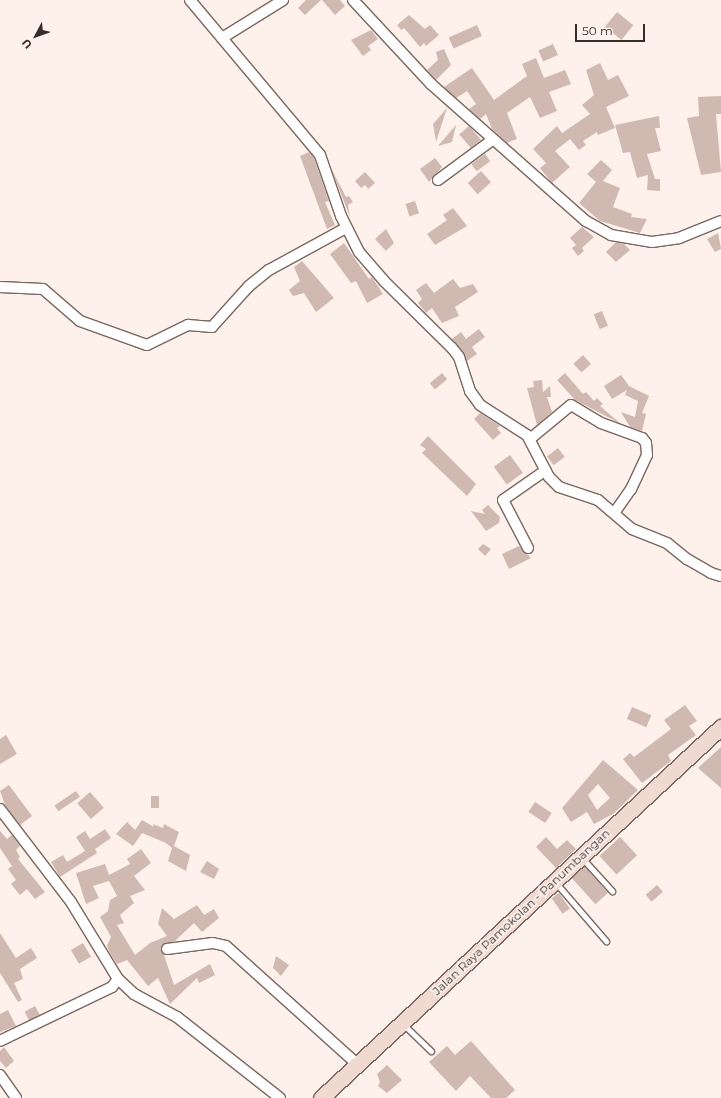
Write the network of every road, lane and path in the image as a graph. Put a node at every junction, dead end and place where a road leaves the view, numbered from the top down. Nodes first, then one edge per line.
1 (190, 0) edge
2 (283, 0) edge
3 (353, 0) edge
4 (222, 38) junction
5 (492, 140) junction
6 (438, 180) dead end
7 (721, 221) edge
8 (346, 228) junction
9 (0, 287) edge
10 (530, 440) junction
11 (546, 470) junction
12 (614, 513) junction
13 (528, 548) dead end
14 (721, 576) edge
15 (721, 727) edge
16 (0, 810) edge
17 (581, 856) junction
18 (554, 881) junction
19 (612, 891) dead end
20 (606, 941) dead end
21 (167, 949) dead end
22 (118, 979) junction
23 (401, 1022) junction
24 (0, 1041) edge
25 (431, 1051) dead end
26 (357, 1064) junction
27 (0, 1074) edge
28 (16, 1098) edge
29 (280, 1098) edge
30 (321, 1098) edge

1 - 4 street
2 - 4 street
3 - 5 street
4 - 8 street
5 - 6 street
5 - 7 street
8 - 9 street
8 - 10 street
10 - 11 street
10 - 12 street
11 - 12 street
11 - 13 street
12 - 14 street
15 - 17 main road, Jalan Raya Pamokolan - Panumbangan
16 - 22 street
17 - 18 main road, Jalan Raya Pamokolan - Panumbangan
17 - 19 lane
18 - 20 lane
18 - 23 main road, Jalan Raya Pamokolan - Panumbangan
21 - 26 street
22 - 24 street
22 - 29 street
23 - 25 lane
23 - 26 main road, Jalan Raya Pamokolan - Panumbangan
26 - 30 main road, Jalan Raya Pamokolan - Panumbangan
27 - 28 street

